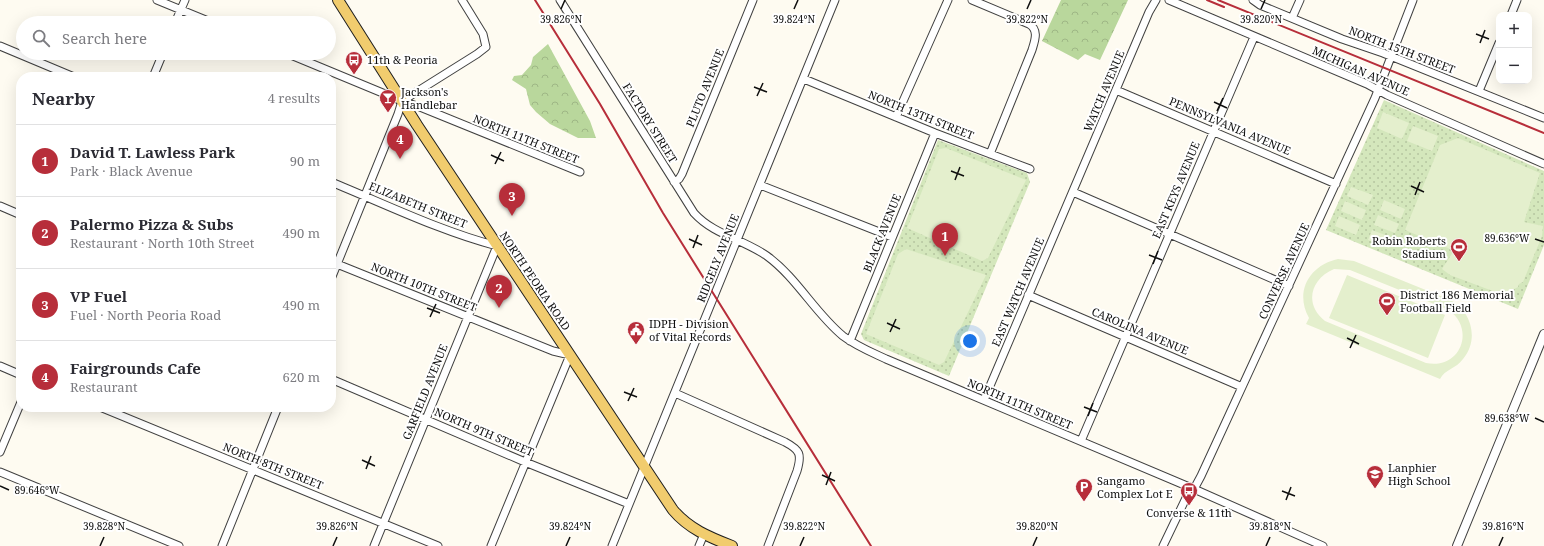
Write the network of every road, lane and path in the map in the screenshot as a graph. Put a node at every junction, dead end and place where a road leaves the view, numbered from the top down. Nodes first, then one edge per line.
1 (157, 0) edge
2 (185, 0) edge
3 (338, 0) edge
4 (462, 0) edge
5 (560, 0) edge
6 (753, 0) edge
7 (835, 0) edge
8 (948, 0) edge
9 (972, 0) edge
10 (1156, 0) edge
11 (1169, 0) edge
12 (1253, 0) edge
13 (1300, 0) edge
14 (1413, 0) edge
15 (1517, 0) edge
16 (181, 10) junction
17 (1511, 12) edge
18 (178, 16) edge
19 (196, 16) edge
20 (1292, 18) junction
21 (1254, 37) junction
22 (0, 46) edge
23 (1497, 48) edge
24 (16, 53) edge
25 (1390, 56) junction
26 (33, 60) edge
27 (160, 60) edge
28 (303, 60) edge
29 (62, 72) edge
30 (155, 72) edge
31 (332, 72) edge
32 (336, 74) edge
33 (804, 79) junction
34 (1116, 90) junction
35 (1378, 90) junction
36 (1479, 91) junction
37 (402, 101) junction
38 (896, 117) junction
39 (1544, 118) edge
40 (1213, 131) junction
41 (935, 133) junction
42 (990, 154) junction
43 (1544, 164) edge
44 (1030, 169) dead end
45 (580, 172) dead end
46 (674, 182) junction
47 (336, 184) edge
48 (1336, 184) junction
49 (760, 185) junction
50 (1072, 192) junction
51 (365, 196) junction
52 (0, 206) edge
53 (16, 213) edge
54 (1169, 234) junction
55 (892, 237) junction
56 (737, 240) junction
57 (497, 246) junction
58 (337, 264) joint
59 (1289, 286) junction
60 (1028, 295) junction
61 (468, 317) junction
62 (1544, 334) edge
63 (1125, 336) junction
64 (850, 341) junction
65 (570, 355) junction
66 (0, 366) edge
67 (16, 373) edge
68 (336, 381) edge
69 (1242, 387) junction
70 (675, 393) junction
71 (984, 400) junction
72 (17, 412) edge
73 (112, 412) edge
74 (276, 412) edge
75 (425, 420) junction
76 (1080, 441) junction
77 (0, 452) edge
78 (525, 462) junction
79 (644, 467) junction
80 (253, 470) junction
81 (0, 472) edge
82 (1194, 489) junction
83 (628, 504) junction
84 (383, 523) junction
85 (704, 534) junction
86 (179, 546) edge
87 (222, 546) edge
88 (374, 546) edge
89 (438, 546) edge
90 (491, 546) edge
91 (612, 546) edge
92 (699, 546) edge
93 (732, 546) edge
94 (768, 546) edge
95 (1163, 546) edge
96 (1323, 546) edge
97 (1457, 546) edge

1 - 16 street
2 - 16 street
3 - 37 main road, NORTH PEORIA ROAD
4 - 37 street
5 - 46 street, FACTORY STREET
6 - 46 street, PLUTO AVENUE
7 - 33 street, RIDGELY AVENUE
8 - 38 street
9 - 42 street
10 - 34 street, WATCH AVENUE
11 - 21 street, MICHIGAN AVENUE
12 - 20 street, NORTH 15TH STREET
13 - 20 street
14 - 25 street, CONVERSE AVENUE
15 - 17 street
16 - 18 street
16 - 19 street
20 - 25 street, NORTH 15TH STREET
21 - 35 street, MICHIGAN AVENUE
21 - 40 street, EAST KEYS AVENUE
22 - 24 street
23 - 36 street
25 - 35 street, CONVERSE AVENUE
25 - 36 street, NORTH 15TH STREET
26 - 29 street
27 - 30 street
28 - 31 street, NORTH 11TH STREET
32 - 37 street, NORTH 11TH STREET
33 - 38 street, NORTH 13TH STREET
33 - 49 street, RIDGELY AVENUE
34 - 40 street, PENNSYLVANIA AVENUE
34 - 50 street, WATCH AVENUE
35 - 43 street, MICHIGAN AVENUE
35 - 48 street, CONVERSE AVENUE
36 - 39 street, NORTH 15TH STREET
37 - 45 street, NORTH 11TH STREET
37 - 51 street
37 - 57 main road, NORTH PEORIA ROAD
38 - 41 street, NORTH 13TH STREET
40 - 48 street, PENNSYLVANIA AVENUE
40 - 54 street, EAST KEYS AVENUE
41 - 42 street, NORTH 13TH STREET
41 - 55 street, BLACK AVENUE
42 - 44 street, NORTH 13TH STREET
46 - 56 street, FACTORY STREET
47 - 51 street, ELIZABETH STREET
48 - 59 street, CONVERSE AVENUE
49 - 55 street
49 - 56 street, RIDGELY AVENUE
50 - 54 street
50 - 60 street, EAST WATCH AVENUE
51 - 57 street, ELIZABETH STREET
51 - 58 street
52 - 53 street
54 - 59 street
54 - 63 street, EAST KEYS AVENUE
55 - 64 street, BLACK AVENUE
56 - 64 street, NORTH 11TH STREET
56 - 70 street, RIDGELY AVENUE
57 - 61 street, GARFIELD AVENUE
57 - 65 main road, NORTH PEORIA ROAD
58 - 61 street, NORTH 10TH STREET
59 - 69 street, CONVERSE AVENUE
60 - 63 street, CAROLINA AVENUE
60 - 71 street, EAST WATCH AVENUE
61 - 65 street, NORTH 10TH STREET
61 - 75 street, GARFIELD AVENUE
62 - 97 street
63 - 69 street, CAROLINA AVENUE
63 - 76 street, EAST KEYS AVENUE
64 - 71 street, NORTH 11TH STREET
65 - 78 street
65 - 79 main road, NORTH PEORIA ROAD
66 - 67 street
68 - 75 street, NORTH 9TH STREET
69 - 82 street, CONVERSE AVENUE
70 - 79 street, RIDGELY AVENUE
70 - 94 street
71 - 76 street, NORTH 11TH STREET
72 - 77 street
73 - 80 street, NORTH 8TH STREET
74 - 80 street
75 - 78 street, NORTH 9TH STREET
75 - 84 street, GARFIELD AVENUE
76 - 82 street, NORTH 11TH STREET
78 - 83 street, NORTH 9TH STREET
78 - 90 street
79 - 83 street, RIDGELY AVENUE
79 - 85 main road, NORTH PEORIA ROAD
80 - 84 street, NORTH 8TH STREET
80 - 87 street
81 - 86 street
82 - 95 street, CONVERSE AVENUE
82 - 96 street, NORTH 11TH STREET
83 - 91 street, RIDGELY AVENUE
84 - 88 street, GARFIELD AVENUE
84 - 89 street, NORTH 8TH STREET
85 - 92 street
85 - 93 main road

